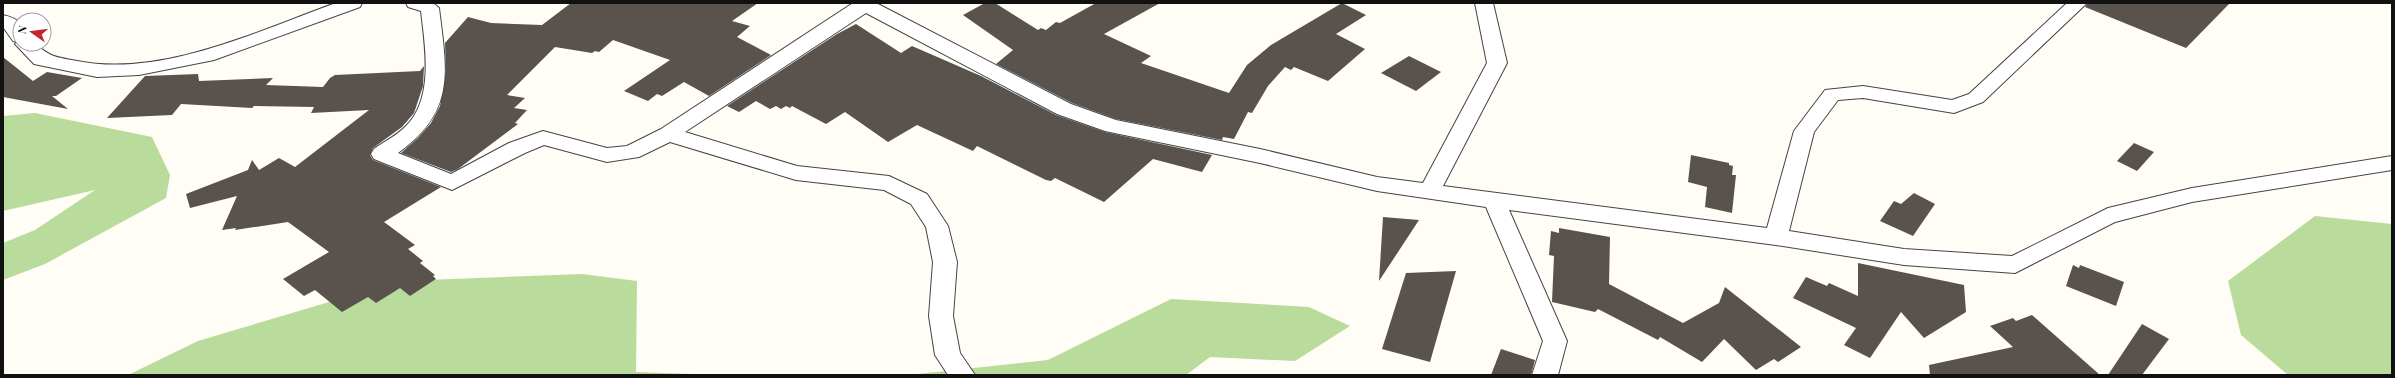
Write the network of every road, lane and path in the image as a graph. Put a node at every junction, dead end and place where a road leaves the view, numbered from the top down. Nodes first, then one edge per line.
1 (353, 3) edge
2 (415, 3) edge
3 (1484, 3) edge
4 (2078, 3) edge
5 (863, 4) edge
6 (3, 21) edge
7 (12, 26) edge
8 (33, 52) edge
9 (668, 134) junction
10 (2392, 163) edge
11 (1429, 192) junction
12 (1494, 201) junction
13 (1776, 238) junction
14 (962, 375) edge
15 (1545, 375) edge

1 - 8 street
2 - 9 street
3 - 11 street
4 - 13 street
5 - 9 street
5 - 11 street
6 - 7 street
9 - 14 street
10 - 13 street
11 - 12 street
12 - 13 street
12 - 15 street

